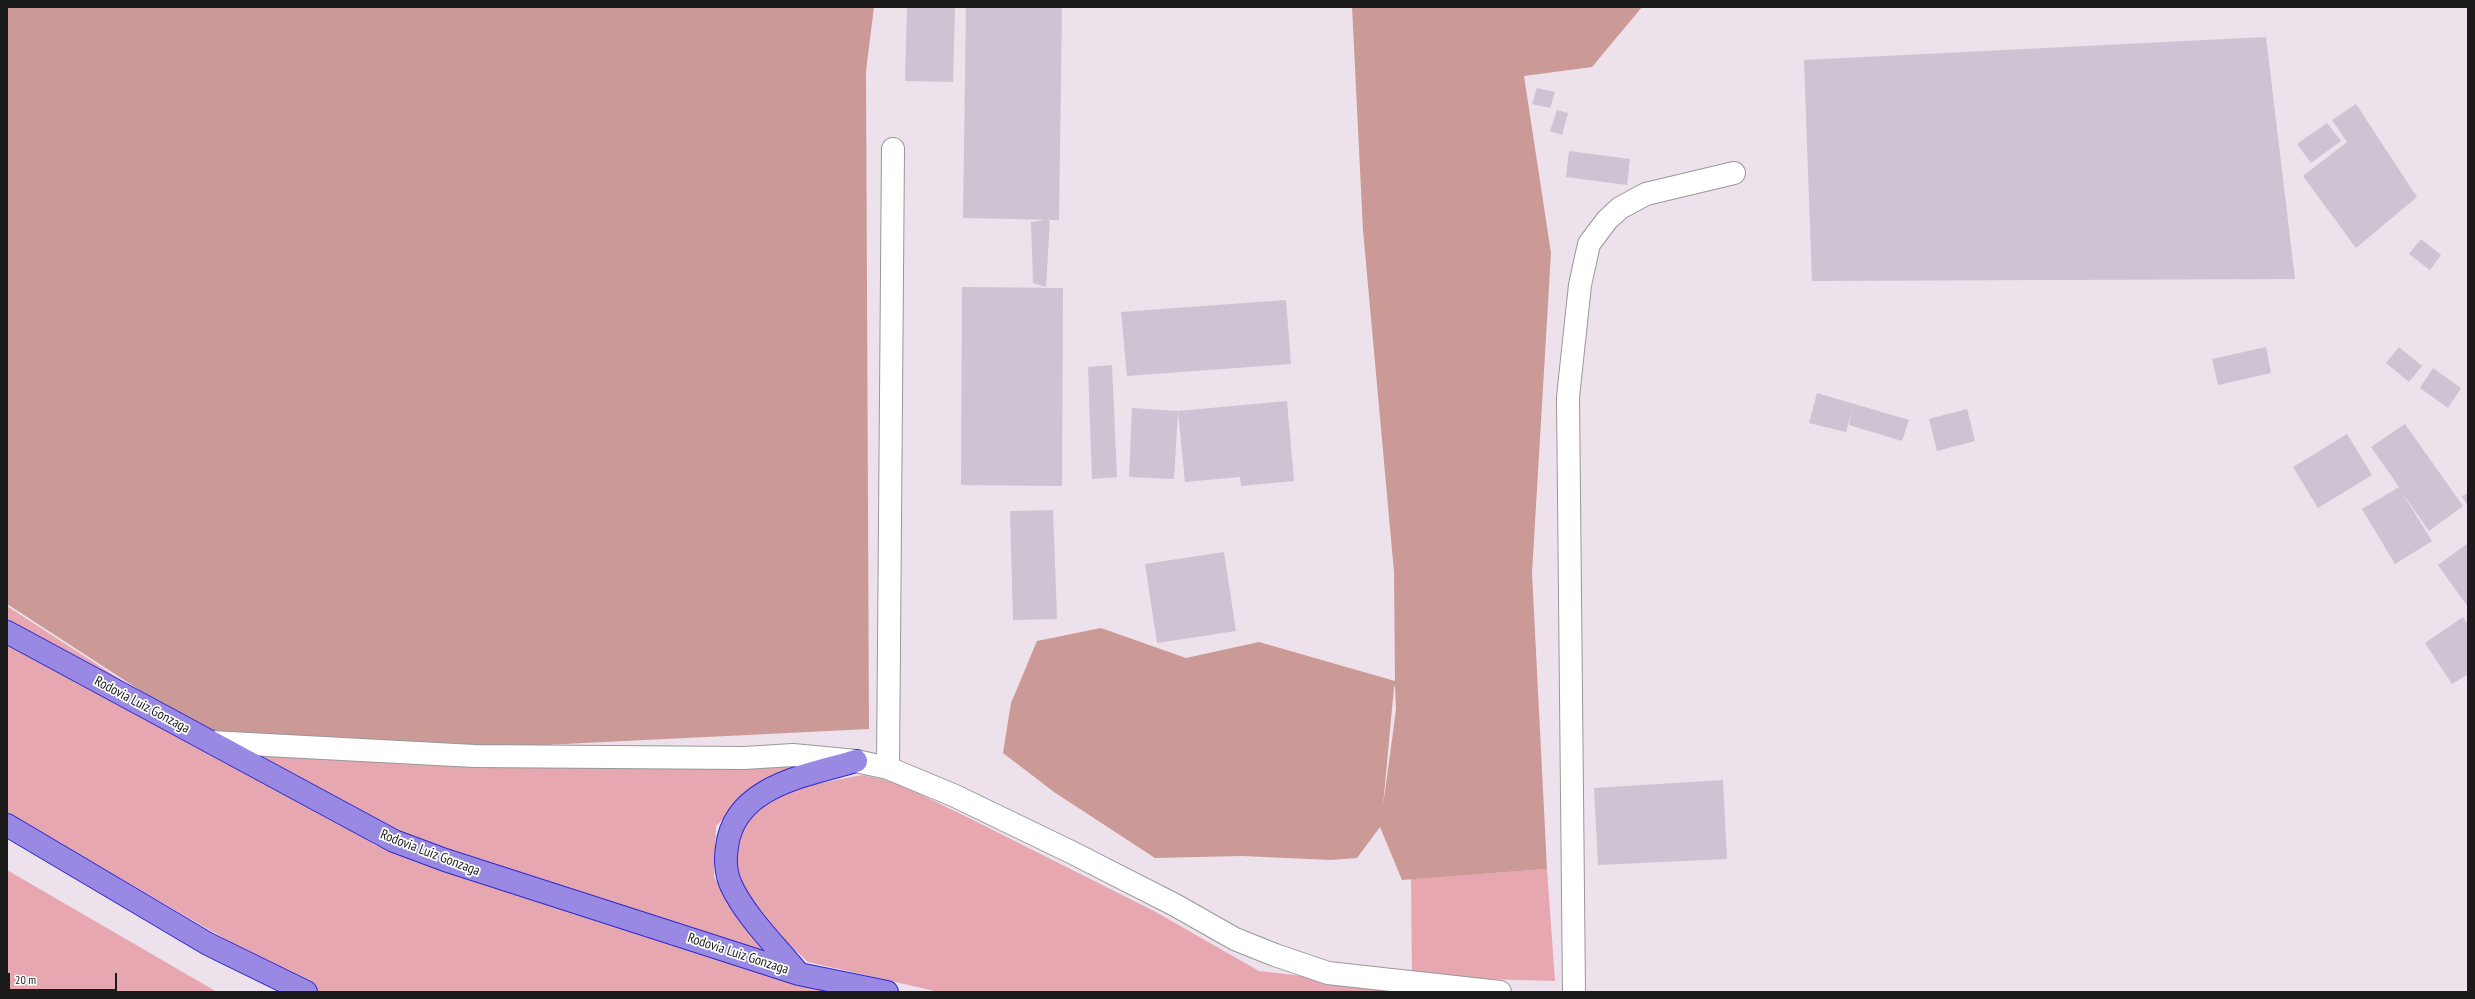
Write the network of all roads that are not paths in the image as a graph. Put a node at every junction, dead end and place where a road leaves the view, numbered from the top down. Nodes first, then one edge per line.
1 (893, 149) dead end
2 (1734, 173) dead end
3 (7, 632) edge
4 (211, 742) junction
5 (856, 761) junction
6 (888, 768) junction
7 (7, 825) edge
8 (800, 974) junction
9 (306, 992) edge
10 (887, 992) edge
11 (1500, 992) edge
12 (1574, 992) edge

1 - 6 street
2 - 12 street
3 - 4 highway, Rodovia Luiz Gonzaga
4 - 5 street
4 - 8 highway, Rodovia Luiz Gonzaga
5 - 6 street
5 - 8 highway
6 - 11 street
7 - 9 highway
8 - 10 highway, Rodovia Luiz Gonzaga

